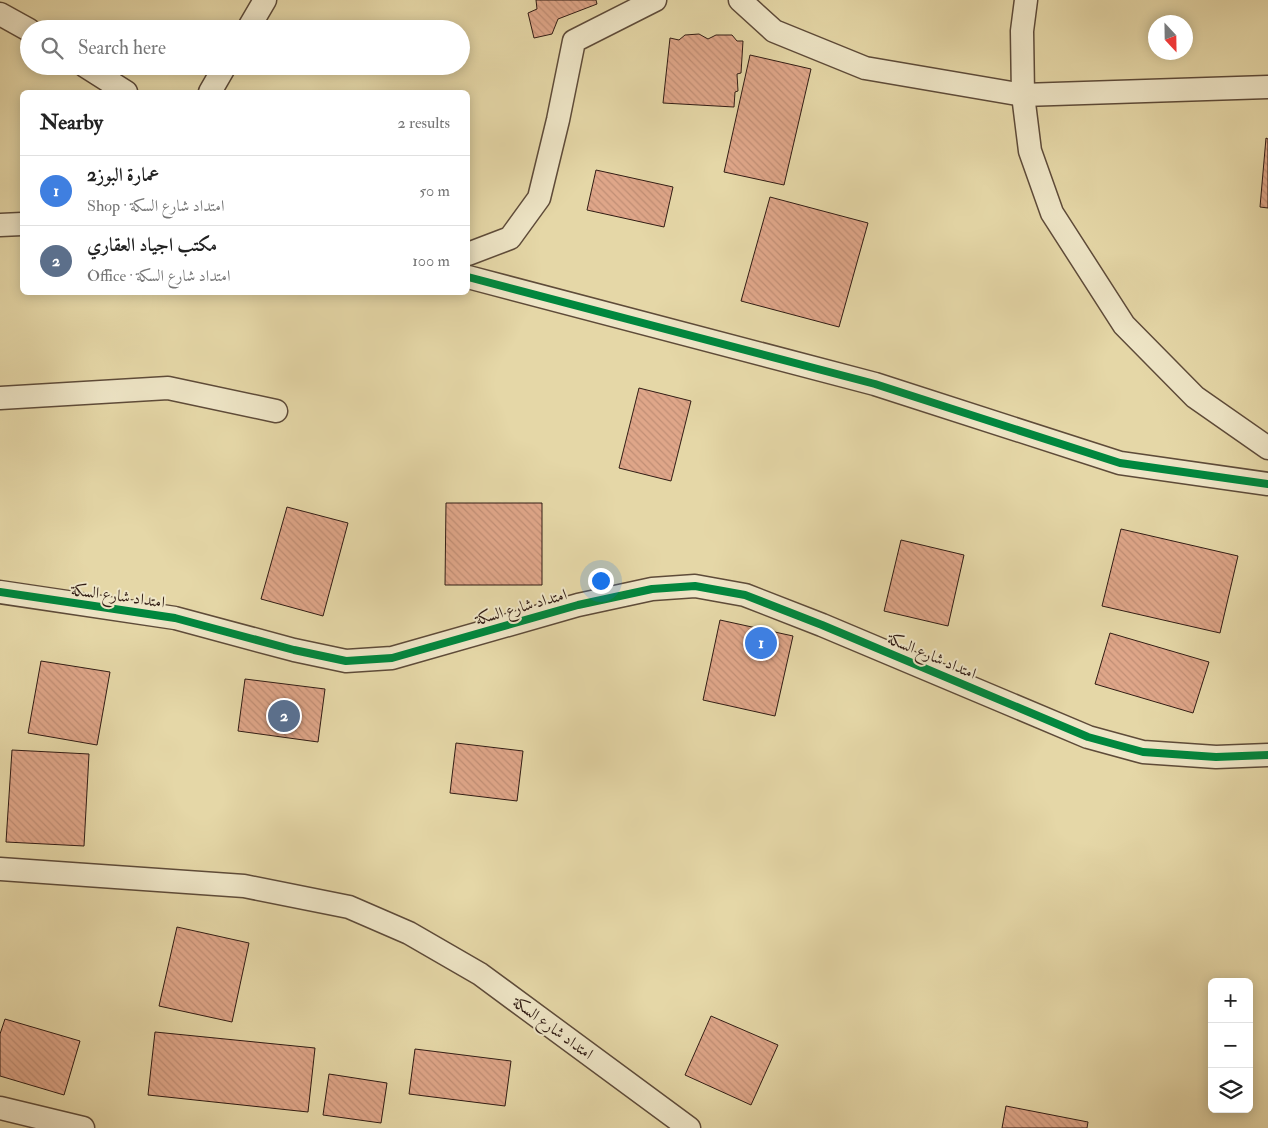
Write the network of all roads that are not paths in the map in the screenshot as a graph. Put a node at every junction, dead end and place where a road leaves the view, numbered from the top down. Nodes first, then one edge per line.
1 (265, 0) edge
2 (655, 0) edge
3 (740, 0) edge
4 (1026, 0) edge
5 (0, 14) edge
6 (253, 20) edge
7 (20, 25) edge
8 (99, 75) edge
9 (220, 75) edge
10 (1268, 87) edge
11 (123, 90) edge
12 (211, 90) edge
13 (1023, 95) junction
14 (20, 224) edge
15 (0, 225) edge
16 (470, 253) edge
17 (470, 278) edge
18 (0, 398) edge
19 (276, 411) dead end
20 (1268, 448) edge
21 (1268, 484) edge
22 (0, 592) edge
23 (1268, 755) edge
24 (0, 870) edge
25 (0, 1108) edge
26 (83, 1128) edge
27 (689, 1128) edge

1 - 6 street
2 - 16 street
3 - 13 street
4 - 13 street
5 - 7 street
8 - 11 street
9 - 12 street
10 - 13 street
13 - 20 street
14 - 15 street
17 - 21 street
18 - 19 street
22 - 23 street, امتداد شارع السكة
24 - 27 street, امتداد شارع السكة
25 - 26 street

